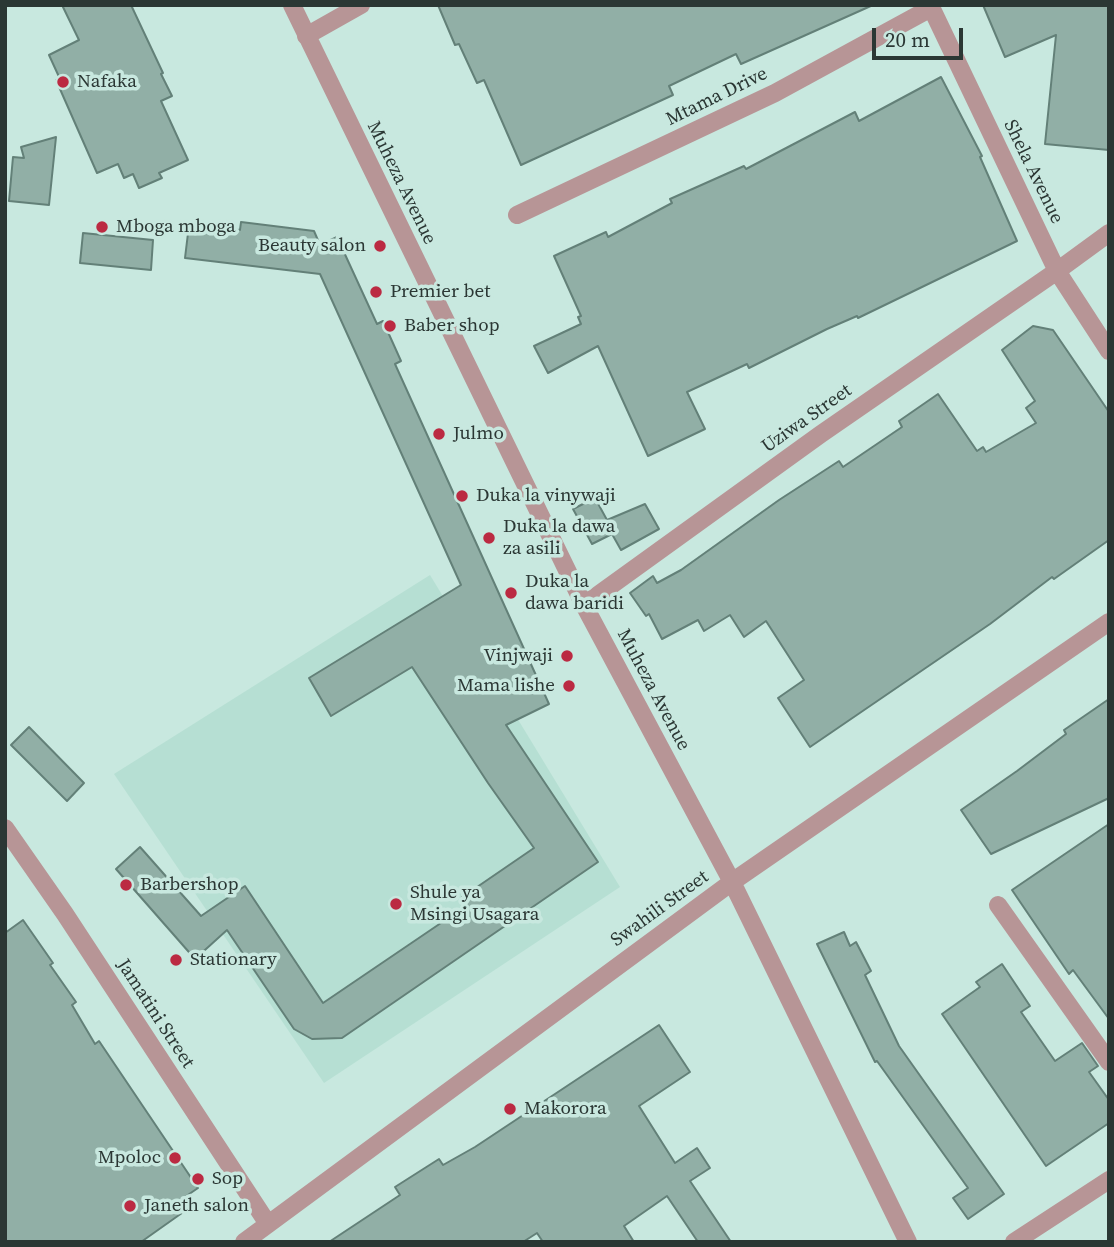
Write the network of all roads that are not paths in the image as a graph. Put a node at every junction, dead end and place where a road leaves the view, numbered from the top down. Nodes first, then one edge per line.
1 (292, 5) edge
2 (361, 5) edge
3 (930, 6) edge
4 (306, 36) junction
5 (517, 215) dead end
6 (1109, 233) edge
7 (1057, 271) junction
8 (1109, 351) edge
9 (584, 605) junction
10 (1109, 622) edge
11 (5, 828) edge
12 (732, 882) junction
13 (998, 905) dead end
14 (1109, 1062) edge
15 (1109, 1180) edge
16 (268, 1224) junction
17 (244, 1242) edge
18 (908, 1242) edge
19 (1014, 1242) edge

1 - 4 street, Muheza Avenue
2 - 4 street
3 - 5 street, Mtama Drive
3 - 7 street, Shela Avenue
4 - 9 street, Muheza Avenue
6 - 7 street, Uziwa Street
7 - 8 street, Shela Avenue
7 - 9 street, Uziwa Street
9 - 12 street, Muheza Avenue
10 - 12 street, Swahili Street
11 - 16 street, Jamatini Street
12 - 16 street, Swahili Street
12 - 18 street, Muheza Avenue
13 - 14 street
15 - 19 street
16 - 17 street, Swahili Street

